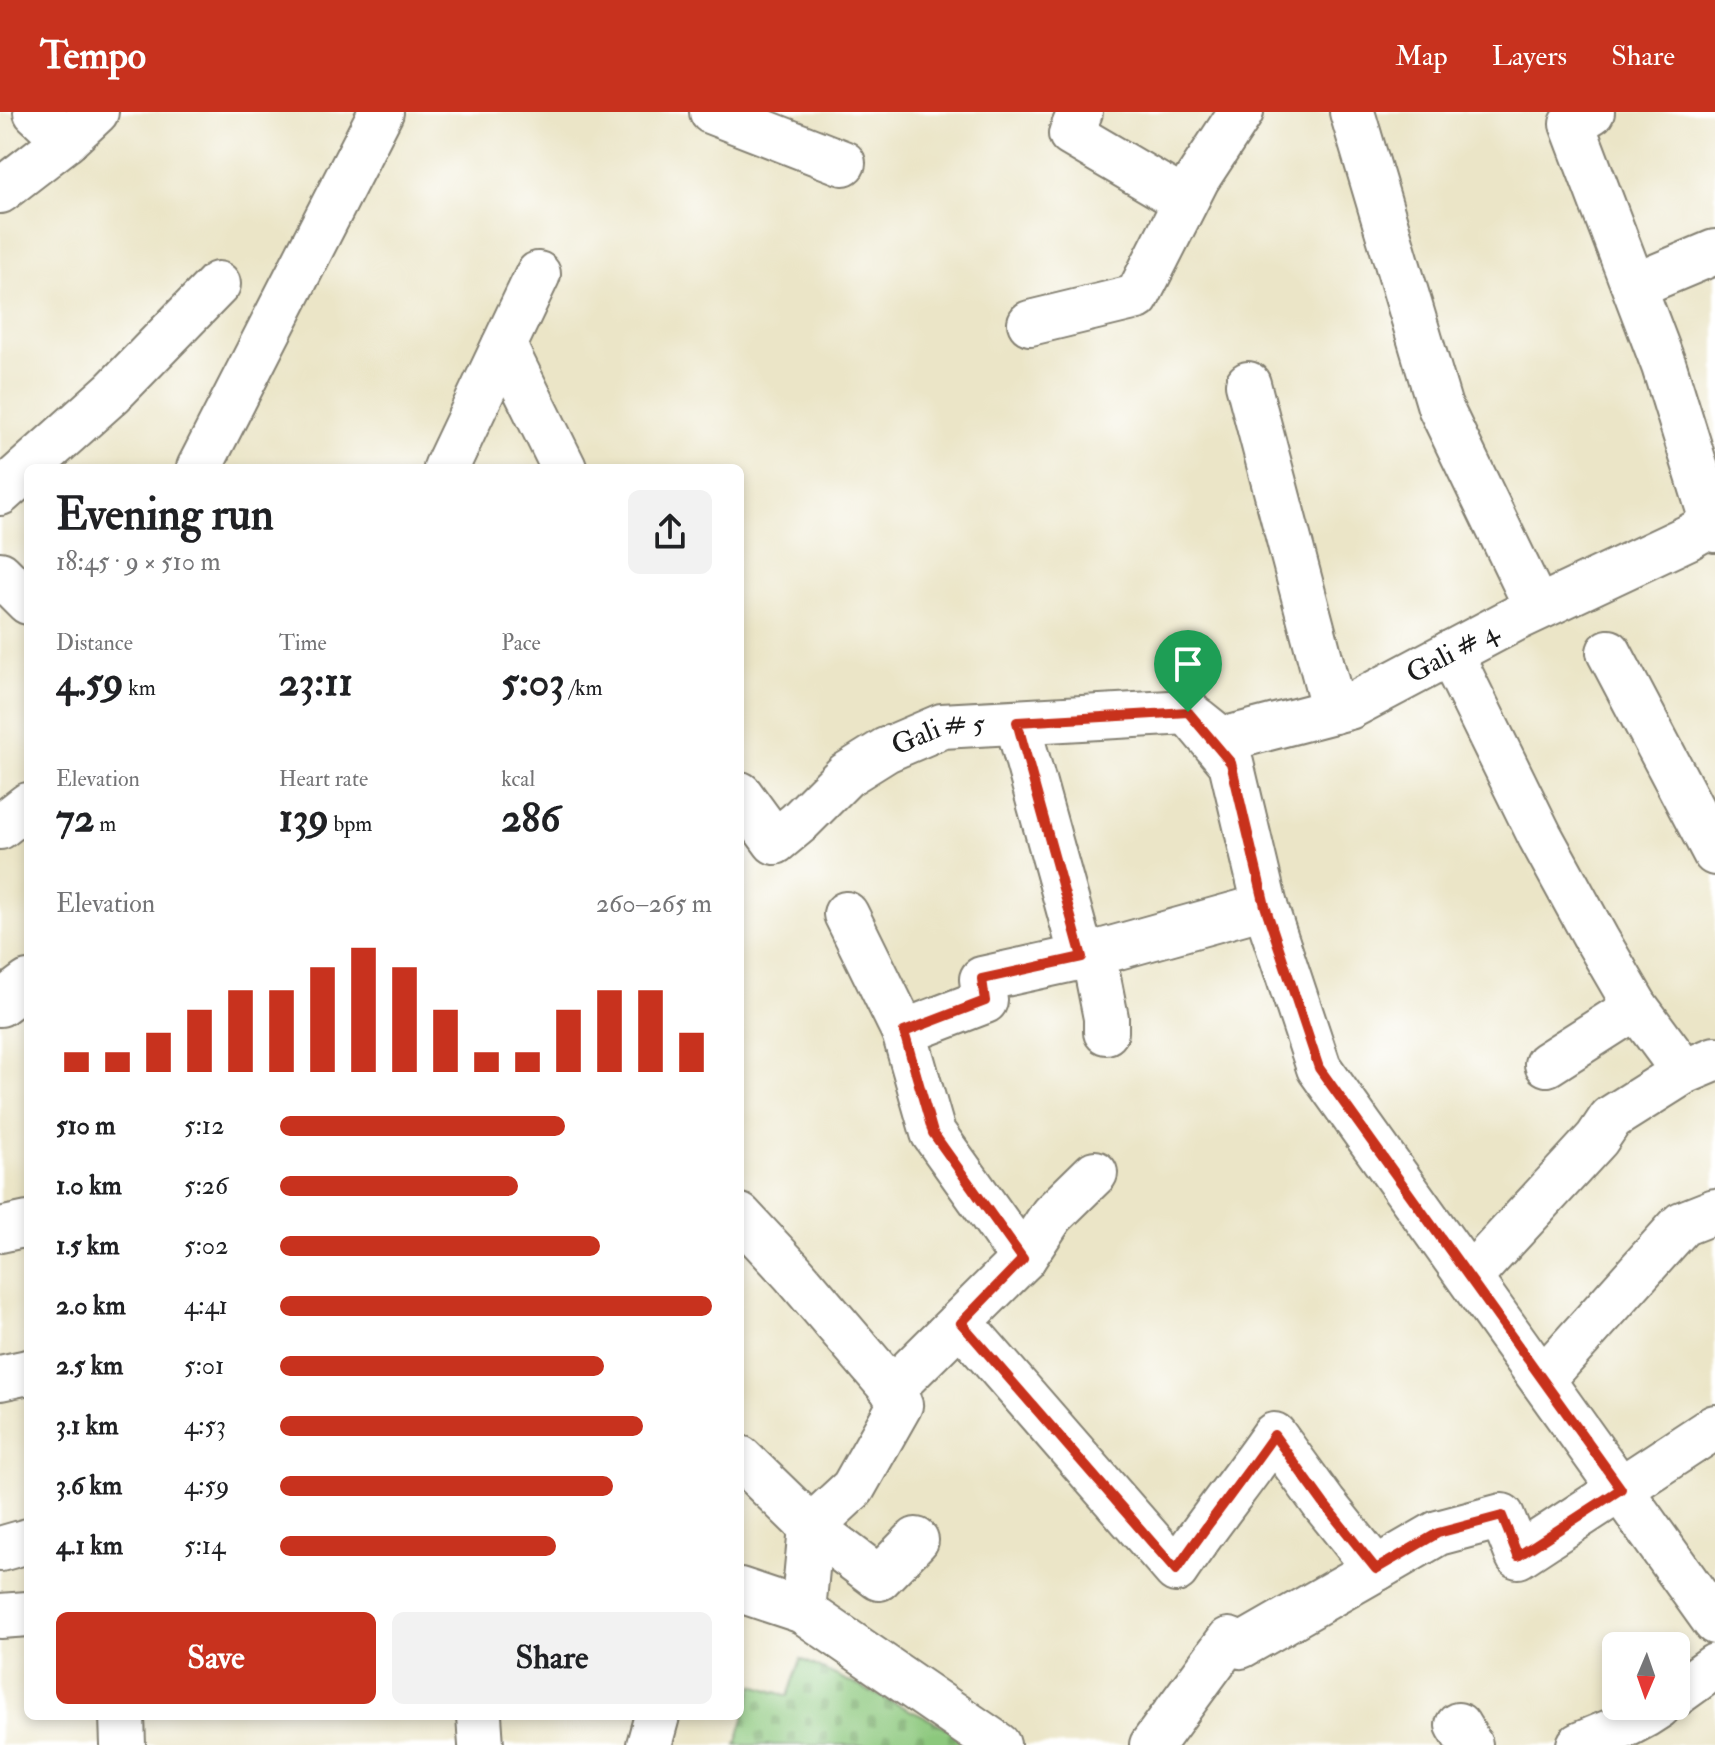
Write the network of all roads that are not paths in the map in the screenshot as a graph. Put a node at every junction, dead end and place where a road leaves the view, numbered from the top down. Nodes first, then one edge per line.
1 (381, 112) edge
2 (712, 112) edge
3 (1080, 112) edge
4 (1241, 112) edge
5 (1352, 112) edge
6 (1577, 116) edge
7 (66, 121) edge
8 (843, 163) dead end
9 (0, 191) edge
10 (1185, 201) junction
11 (1715, 252) edge
12 (538, 274) dead end
13 (218, 284) dead end
14 (1634, 286) junction
15 (1030, 323) dead end
16 (504, 346) junction
17 (1248, 384) dead end
18 (32, 464) edge
19 (201, 464) edge
20 (448, 464) edge
21 (562, 464) edge
22 (24, 472) edge
23 (0, 493) edge
24 (1715, 523) edge
25 (1715, 530) edge
26 (0, 574) edge
27 (24, 598) edge
28 (1537, 608) junction
29 (1609, 652) dead end
30 (1450, 653) junction
31 (1334, 711) junction
32 (1188, 712) junction
33 (1017, 722) junction
34 (744, 799) edge
35 (24, 808) edge
36 (0, 827) edge
37 (1715, 853) edge
38 (1265, 906) junction
39 (846, 914) dead end
40 (1088, 955) junction
41 (24, 986) edge
42 (0, 1004) edge
43 (1636, 1007) junction
44 (904, 1032) junction
45 (1106, 1032) dead end
46 (1547, 1064) dead end
47 (1700, 1066) edge
48 (1095, 1173) dead end
49 (1715, 1211) edge
50 (744, 1220) edge
51 (24, 1225) edge
52 (0, 1230) edge
53 (1023, 1259) junction
54 (1470, 1277) junction
55 (961, 1323) junction
56 (24, 1373) edge
57 (0, 1378) edge
58 (1543, 1379) junction
59 (892, 1389) junction
60 (1715, 1427) edge
61 (744, 1462) edge
62 (1621, 1489) junction
63 (811, 1527) junction
64 (916, 1540) dead end
65 (24, 1542) edge
66 (0, 1549) edge
67 (1376, 1569) junction
68 (744, 1591) edge
69 (803, 1611) junction
70 (24, 1614) edge
71 (0, 1616) edge
72 (1715, 1622) edge
73 (1715, 1666) edge
74 (1690, 1684) edge
75 (122, 1720) edge
76 (479, 1720) edge
77 (656, 1720) edge
78 (1639, 1720) edge
79 (123, 1745) edge
80 (481, 1745) edge
81 (649, 1745) edge
82 (998, 1745) edge
83 (1152, 1745) edge
84 (1579, 1745) edge

1 - 19 street
2 - 8 street
3 - 10 street
4 - 10 street
5 - 28 street
6 - 14 street
7 - 9 street
10 - 15 street
11 - 14 street
12 - 16 street
13 - 18 street
14 - 24 street
16 - 20 street
16 - 21 street
17 - 31 street
22 - 23 street
24 - 25 street
24 - 28 street, Gali # 4
26 - 27 street
28 - 30 street, Gali # 4
29 - 37 street
30 - 31 street, Gali # 4
30 - 43 street
31 - 32 street, Gali # 4
32 - 33 street, Gali # 5
32 - 38 street
33 - 34 street, Gali # 5
33 - 40 street
35 - 36 street
38 - 40 street
38 - 54 street
39 - 44 street
40 - 44 street
40 - 45 street
41 - 42 street
43 - 46 street
43 - 47 street
44 - 53 street
47 - 54 street
48 - 53 street
49 - 58 street
50 - 59 street
51 - 52 street
53 - 55 street
54 - 58 street
55 - 59 street
55 - 67 street
56 - 57 street
58 - 62 street
59 - 63 street
60 - 62 street
61 - 63 street
62 - 67 street
62 - 72 street
63 - 64 street
63 - 69 street
65 - 66 street
67 - 83 street
68 - 69 street
69 - 82 street
70 - 71 street
73 - 74 street
75 - 79 street
76 - 80 street
77 - 81 street
78 - 84 street

